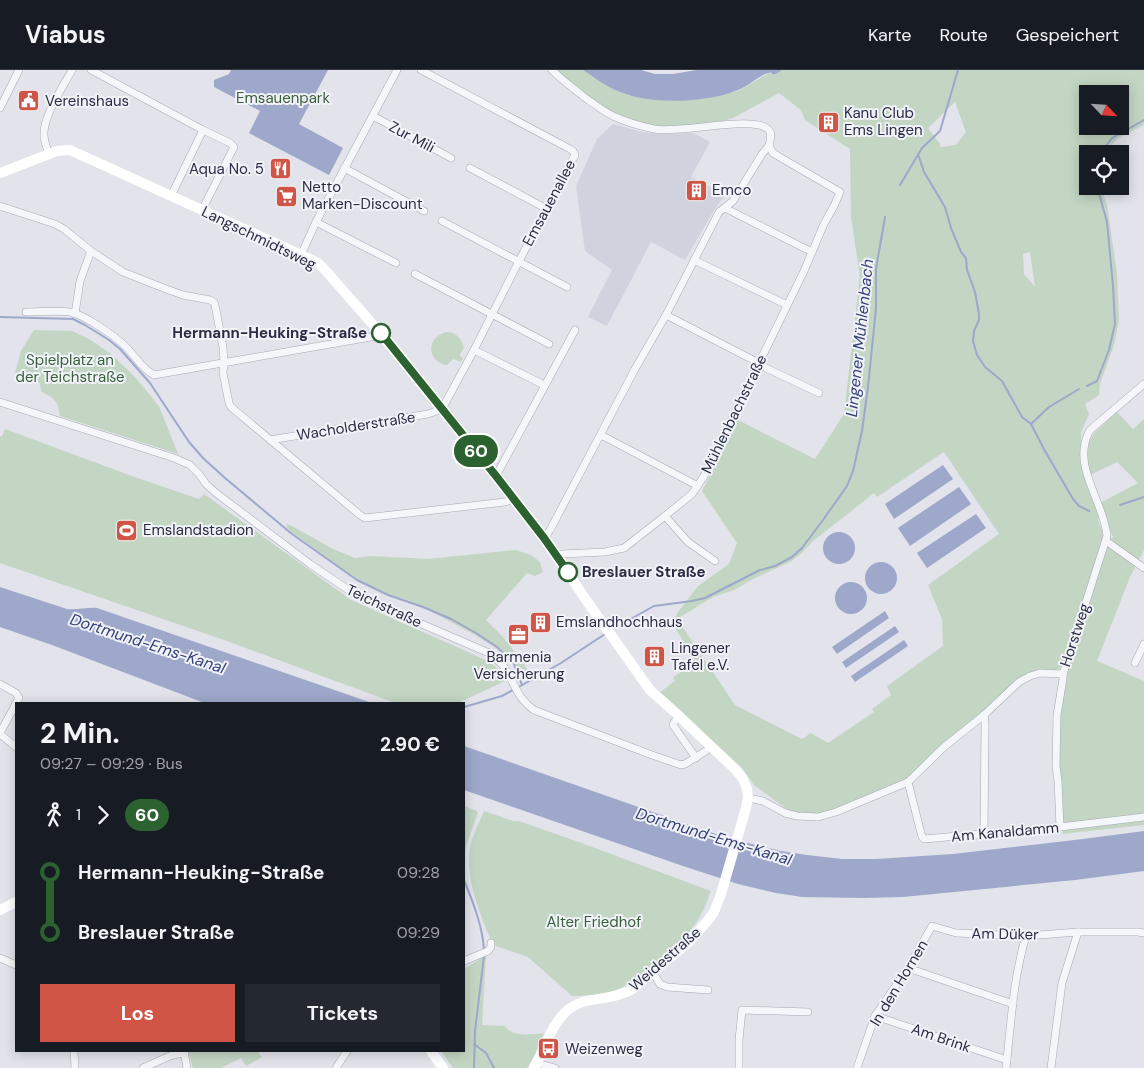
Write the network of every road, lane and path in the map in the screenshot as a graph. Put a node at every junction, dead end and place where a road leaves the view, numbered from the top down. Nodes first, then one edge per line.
1 (19, 70) edge
2 (72, 70) edge
3 (91, 70) edge
4 (397, 70) edge
5 (420, 70) edge
6 (552, 70) edge
7 (0, 108) edge
8 (373, 116) junction
9 (203, 130) junction
10 (769, 146) junction
11 (49, 154) junction
12 (451, 158) dead end
13 (344, 168) junction
14 (470, 168) dead end
15 (0, 173) edge
16 (171, 196) junction
17 (0, 206) edge
18 (725, 208) junction
19 (548, 209) junction
20 (202, 210) junction
21 (424, 211) dead end
22 (442, 221) dead end
23 (316, 222) junction
24 (92, 251) junction
25 (812, 252) junction
26 (301, 255) junction
27 (694, 260) junction
28 (519, 261) junction
29 (396, 263) dead end
30 (415, 274) dead end
31 (567, 287) dead end
32 (787, 305) junction
33 (26, 312) dead end
34 (75, 314) junction
35 (492, 314) junction
36 (666, 314) junction
37 (575, 330) dead end
38 (382, 335) junction
39 (549, 344) dead end
40 (474, 350) junction
41 (224, 362) junction
42 (759, 363) junction
43 (1144, 384) edge
44 (544, 385) junction
45 (819, 392) dead end
46 (0, 402) edge
47 (442, 409) junction
48 (601, 435) junction
49 (270, 440) junction
50 (496, 476) junction
51 (698, 486) junction
52 (514, 499) junction
53 (666, 516) junction
54 (544, 538) junction
55 (1106, 542) junction
56 (559, 558) junction
57 (715, 561) dead end
58 (1144, 568) edge
59 (1144, 644) edge
60 (1135, 663) dead end
61 (1063, 674) junction
62 (0, 684) edge
63 (16, 702) edge
64 (15, 705) edge
65 (678, 715) junction
66 (984, 715) junction
67 (1, 736) edge
68 (15, 746) edge
69 (712, 747) junction
70 (696, 758) junction
71 (908, 782) junction
72 (748, 798) junction
73 (1144, 817) edge
74 (1060, 827) junction
75 (984, 834) junction
76 (15, 902) edge
77 (0, 910) edge
78 (932, 926) joint
79 (1078, 932) junction
80 (1144, 934) edge
81 (1026, 936) junction
82 (491, 943) dead end
83 (0, 958) edge
84 (465, 961) edge
85 (15, 965) edge
86 (908, 968) junction
87 (653, 973) junction
88 (708, 990) dead end
89 (1013, 1004) junction
90 (808, 1012) dead end
91 (875, 1016) junction
92 (74, 1052) edge
93 (184, 1052) edge
94 (346, 1052) edge
95 (432, 1052) edge
96 (1006, 1064) edge
97 (536, 1066) edge
98 (74, 1068) edge
99 (143, 1068) edge
100 (187, 1068) edge
101 (336, 1068) edge
102 (443, 1068) edge
103 (555, 1068) edge
104 (738, 1068) edge
105 (857, 1068) edge
106 (1051, 1068) edge

1 - 7 street
2 - 11 street
3 - 9 street
4 - 8 street
5 - 19 street, Emsauenallee
6 - 10 street
8 - 12 street, Zur Mili
8 - 13 street
9 - 16 street
9 - 20 street
10 - 18 street
10 - 25 street, Mühlenbachstraße
11 - 15 street, Langschmidtsweg
11 - 16 street, Langschmidtsweg
13 - 21 street
13 - 23 street
14 - 19 street
16 - 20 street, Langschmidtsweg
17 - 24 street
18 - 25 street
18 - 27 street
19 - 28 street, Emsauenallee
20 - 26 street, Langschmidtsweg
22 - 28 street
23 - 26 street
23 - 29 street
24 - 34 street
24 - 41 street
25 - 32 street, Mühlenbachstraße
26 - 38 street, Langschmidtsweg
27 - 32 street
27 - 36 street
28 - 31 street
28 - 35 street, Emsauenallee
30 - 35 street
32 - 42 street, Mühlenbachstraße
33 - 34 street
34 - 41 street
35 - 39 street
35 - 40 street, Emsauenallee
36 - 42 street
36 - 48 street
37 - 44 street
38 - 41 street
38 - 47 street, Langschmidtsweg
40 - 44 street
40 - 47 street, Emsauenallee
41 - 49 street
42 - 45 street
42 - 51 street, Mühlenbachstraße
43 - 55 street, Horstweg
44 - 50 street
46 - 70 street, Teichstraße
47 - 49 street, Wacholderstraße
47 - 50 street, Langschmidtsweg
48 - 51 street
48 - 54 street
49 - 52 street
50 - 52 street, Langschmidtsweg
51 - 53 street, Mühlenbachstraße
52 - 54 street, Langschmidtsweg
53 - 56 street, Mühlenbachstraße
53 - 57 street
54 - 56 street, Langschmidtsweg
55 - 58 street
55 - 61 street, Horstweg
56 - 65 street, Langschmidtsweg
59 - 60 street
61 - 66 street, Horstweg
61 - 74 street
62 - 63 street
64 - 67 street
65 - 69 street, Langschmidtsweg
65 - 70 street
66 - 71 street, Horstweg
66 - 75 street
67 - 68 street
69 - 70 street, Teichstraße
69 - 72 street, Langschmidtsweg
71 - 72 street, Horstweg
71 - 75 street, Am Kanaldamm
72 - 87 street, Weidestraße
73 - 74 street, Am Kanaldamm
74 - 75 street, Am Kanaldamm
76 - 77 street
78 - 81 street, Am Düker
78 - 86 street, In den Hornen
79 - 80 street, Am Düker
79 - 81 street, Am Düker
79 - 106 street
81 - 89 street
82 - 84 street
83 - 85 street
86 - 89 street
86 - 91 street, In den Hornen
87 - 88 street
87 - 97 street, Weidestraße
89 - 96 street
90 - 104 street
91 - 96 street, Am Brink
91 - 105 street, In den Hornen
92 - 98 street
93 - 99 street
93 - 100 street
94 - 101 street
95 - 102 street
97 - 103 street

